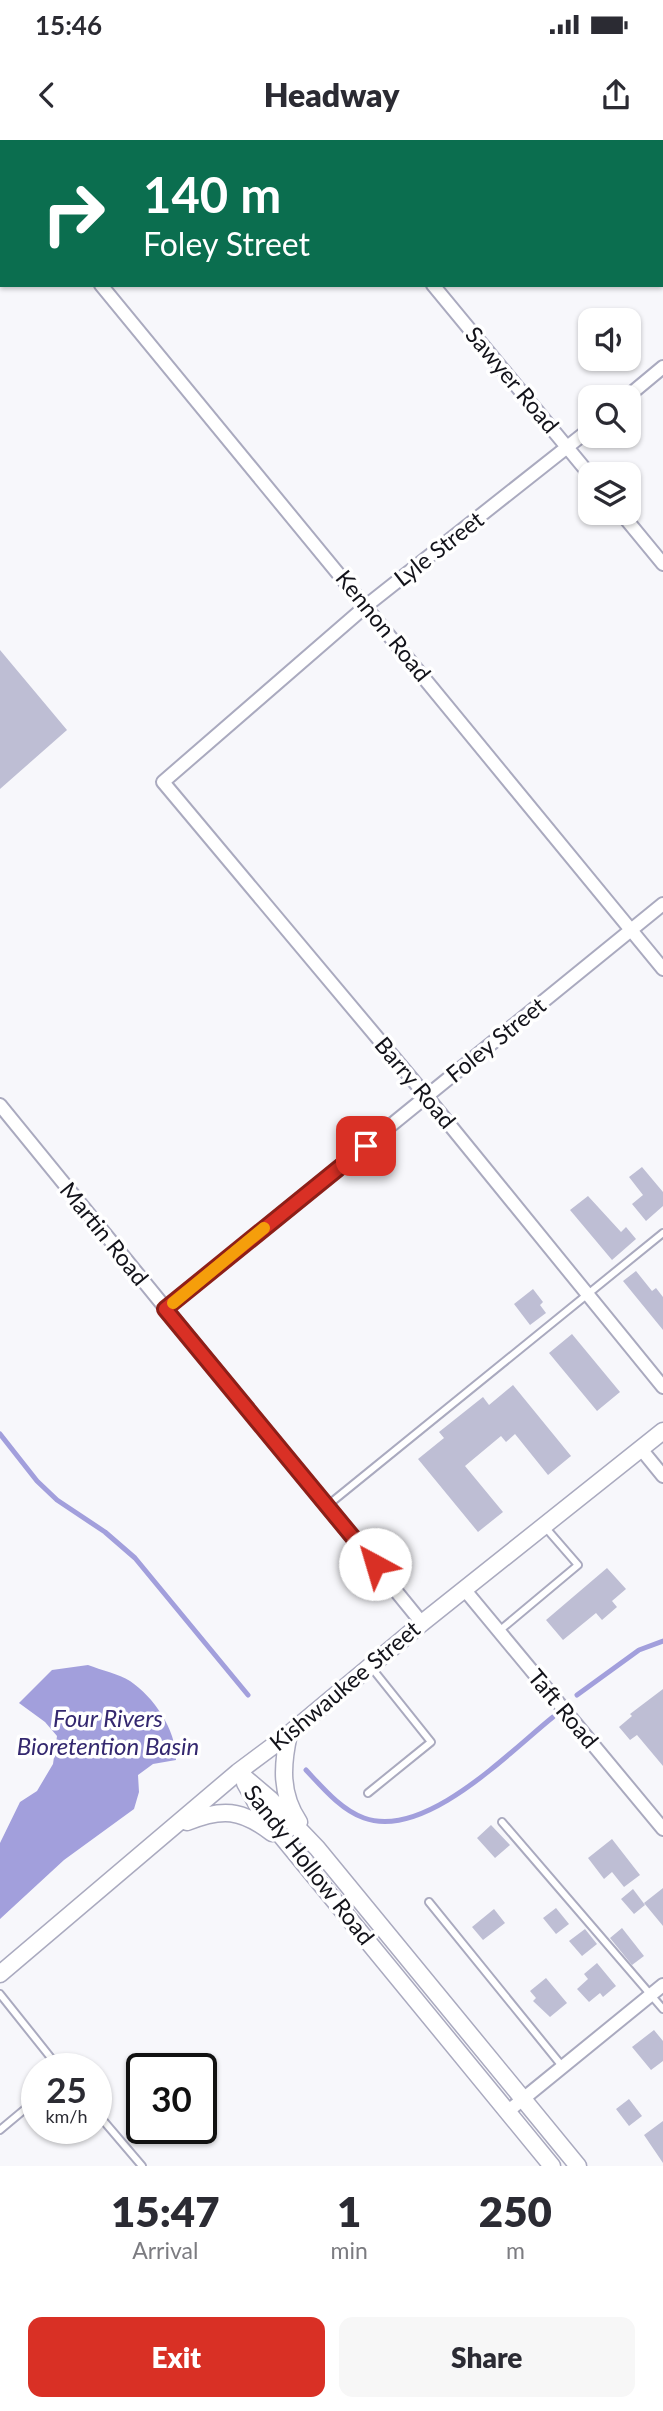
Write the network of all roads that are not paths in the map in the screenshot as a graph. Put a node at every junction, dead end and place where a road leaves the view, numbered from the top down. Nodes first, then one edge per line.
1 (103, 287) edge
2 (435, 287) edge
3 (663, 367) edge
4 (641, 385) edge
5 (578, 439) edge
6 (567, 448) junction
7 (579, 462) edge
8 (631, 525) edge
9 (663, 564) edge
10 (366, 606) junction
11 (163, 782) joint
12 (663, 904) edge
13 (631, 929) junction
14 (663, 969) edge
15 (427, 1097) junction
16 (0, 1105) edge
17 (663, 1233) edge
18 (588, 1296) junction
19 (165, 1309) junction
20 (663, 1387) edge
21 (663, 1431) edge
22 (640, 1449) junction
23 (663, 1476) edge
24 (328, 1506) junction
25 (544, 1525) junction
26 (464, 1589) junction
27 (422, 1623) junction
28 (499, 1631) junction
29 (370, 1666) junction
30 (289, 1734) junction
31 (238, 1772) junction
32 (368, 1793) dead end
33 (502, 1822) dead end
34 (171, 1829) junction
35 (663, 1829) edge
36 (317, 1848) junction
37 (293, 1850) junction
38 (429, 1902) dead end
39 (0, 1974) edge
40 (663, 1985) edge
41 (0, 1994) edge
42 (651, 1995) junction
43 (663, 2009) edge
44 (47, 2053) edge
45 (563, 2067) junction
46 (523, 2099) junction
47 (21, 2112) edge
48 (507, 2112) junction
49 (0, 2130) edge
50 (112, 2131) edge
51 (142, 2166) edge
52 (552, 2166) edge
53 (578, 2166) edge

1 - 10 street, Kennon Road
2 - 6 street, Sawyer Road
3 - 4 street
5 - 6 street, Lyle Street
6 - 7 street, Sawyer Road
6 - 10 street, Lyle Street
8 - 9 street
10 - 11 street, Lyle Street
10 - 13 street, Kennon Road
11 - 15 street, Barry Road
12 - 13 street, Foley Street
13 - 14 street, Kennon Road
13 - 15 street, Foley Street
15 - 18 street, Barry Road
15 - 19 street, Foley Street
16 - 19 street, Martin Road
17 - 18 lane
18 - 20 street, Barry Road
18 - 24 lane
19 - 24 street, Martin Road
21 - 22 street, Kishwaukee Street
22 - 23 street
22 - 25 street, Kishwaukee Street
24 - 27 street, Martin Road
25 - 26 street, Kishwaukee Street
25 - 28 lane
26 - 27 street, Kishwaukee Street
26 - 28 street, Taft Road
27 - 29 street, Kishwaukee Street
28 - 35 street, Taft Road
29 - 30 street, Kishwaukee Street
29 - 32 lane
30 - 31 street, Kishwaukee Street
30 - 36 street
31 - 34 street, Kishwaukee Street
31 - 36 street, Sandy Hollow Road
31 - 37 street, Sandy Hollow Road
33 - 42 lane
34 - 37 street
34 - 39 street, Kishwaukee Street
36 - 46 street, Sandy Hollow Road
37 - 48 street, Sandy Hollow Road
38 - 45 lane
40 - 42 street
41 - 44 lane
42 - 43 lane
42 - 45 street
45 - 46 street
46 - 48 street
46 - 53 street, Sandy Hollow Road
47 - 49 lane
48 - 52 street, Sandy Hollow Road
50 - 51 lane

